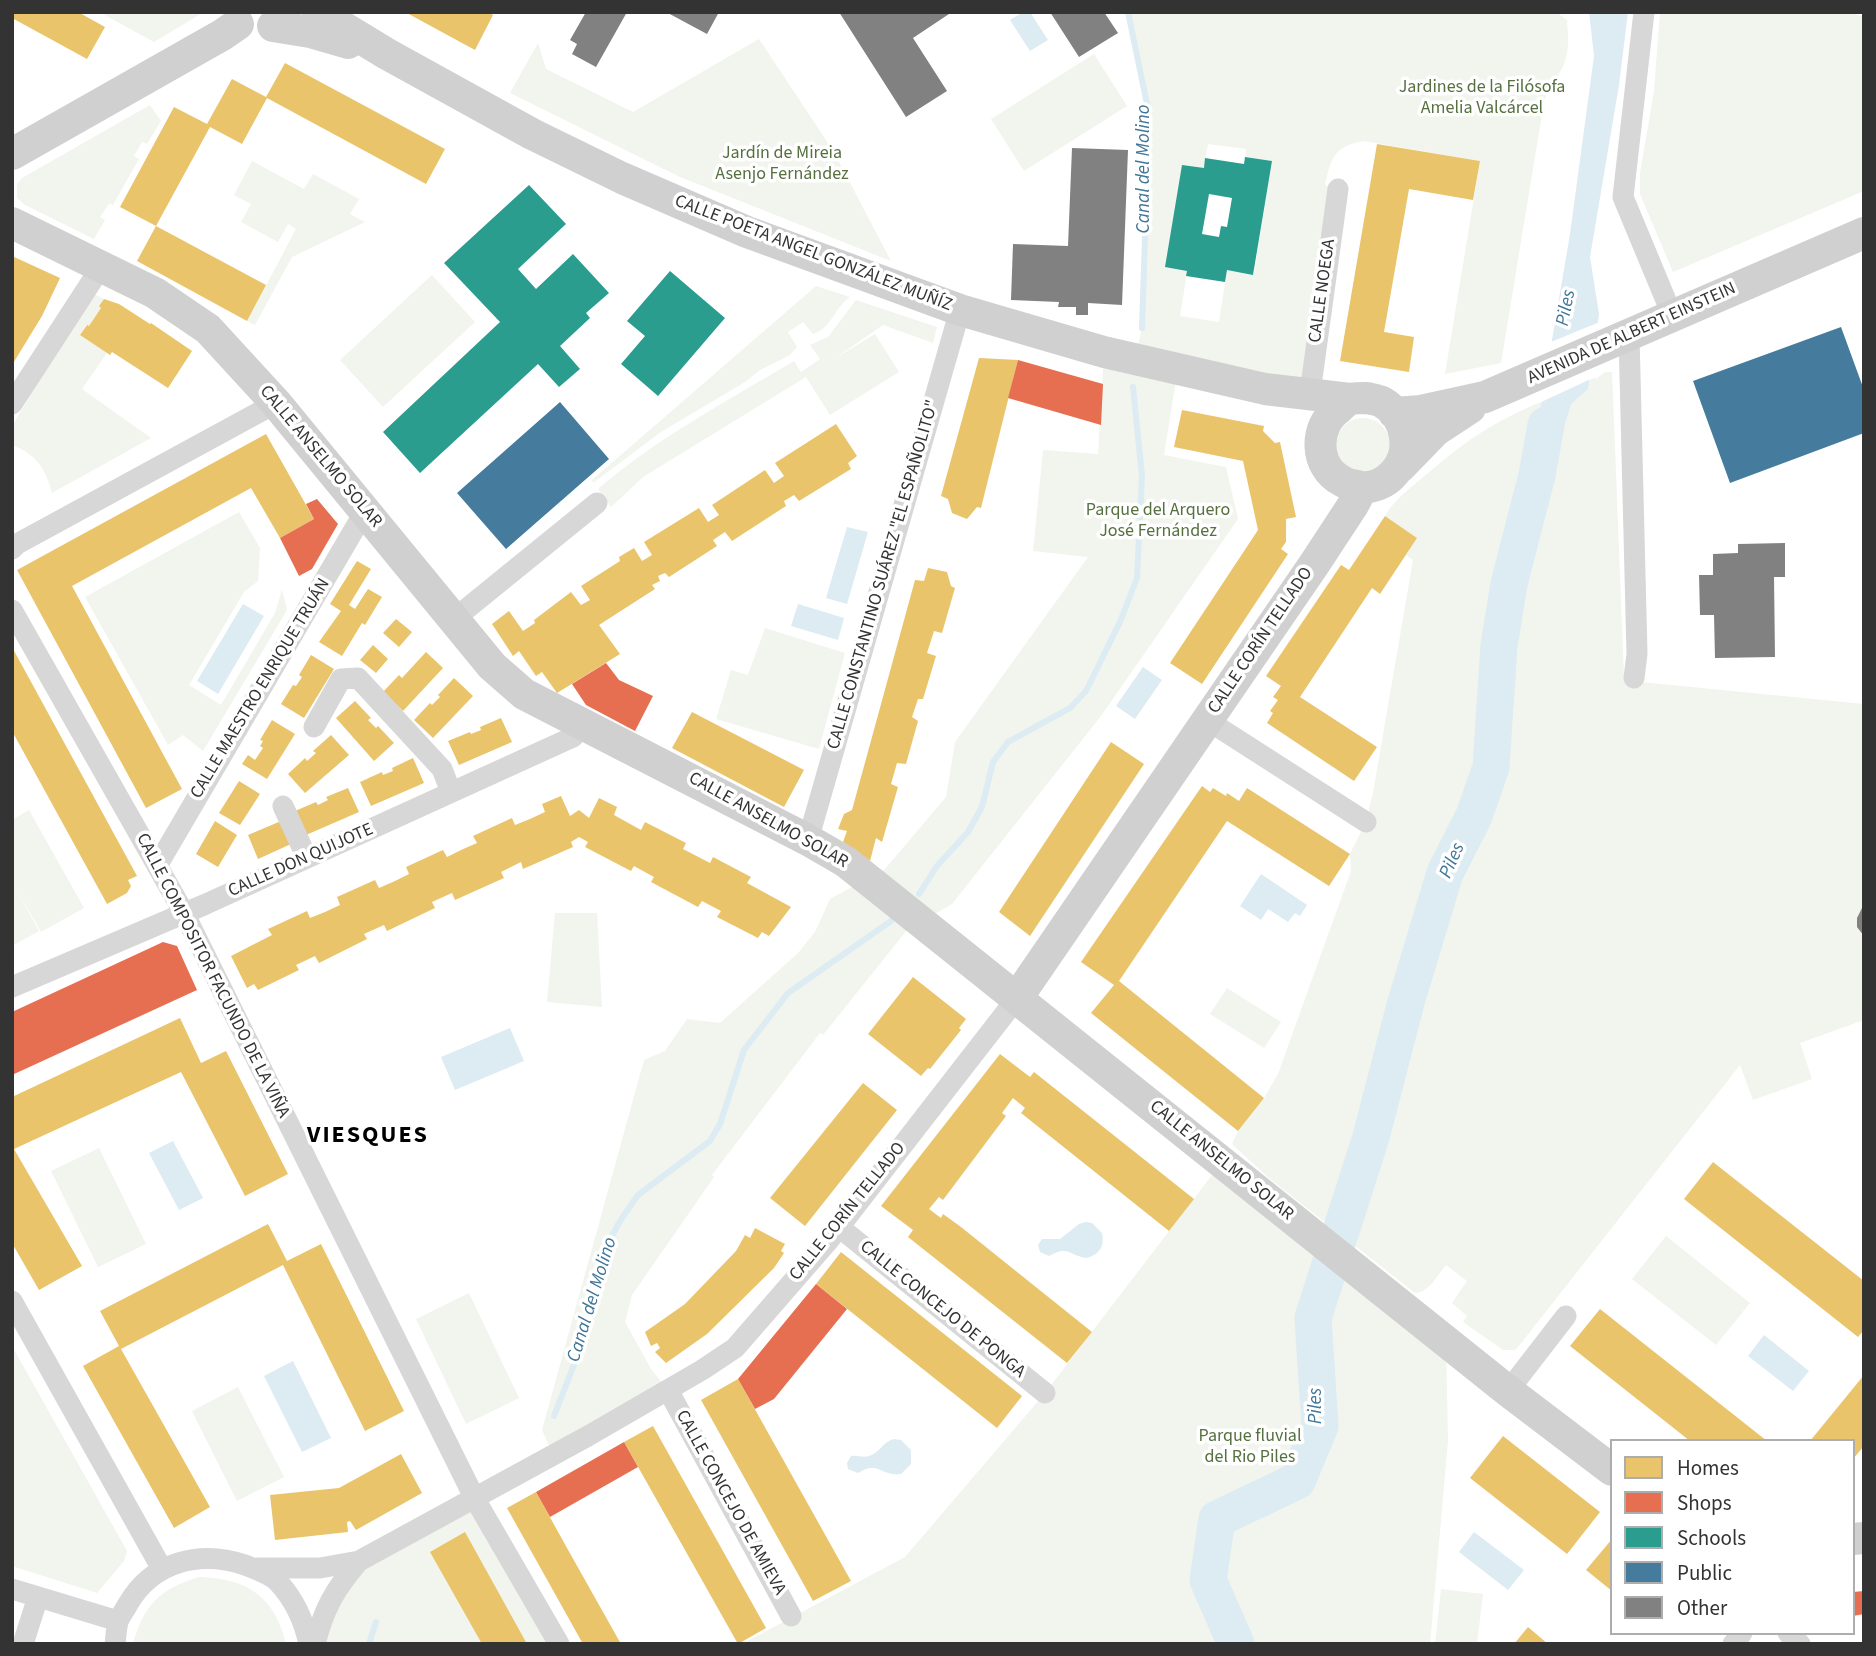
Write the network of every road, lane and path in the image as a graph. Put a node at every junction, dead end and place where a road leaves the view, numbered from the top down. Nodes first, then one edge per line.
1 (318, 12) edge
2 (1644, 12) edge
3 (236, 18) edge
4 (276, 19) edge
5 (387, 54) junction
6 (12, 154) edge
7 (1338, 189) dead end
8 (12, 223) edge
9 (1864, 233) edge
10 (101, 267) junction
11 (960, 310) junction
12 (1672, 315) junction
13 (1629, 335) junction
14 (1265, 389) junction
15 (1310, 393) junction
16 (1485, 397) junction
17 (1350, 399) junction
18 (276, 403) junction
19 (12, 404) edge
20 (1394, 413) junction
21 (1325, 459) junction
22 (1400, 467) junction
23 (1362, 488) junction
24 (597, 503) dead end
25 (365, 511) junction
26 (12, 549) edge
27 (1315, 563) junction
28 (12, 610) edge
29 (454, 619) junction
30 (1634, 678) dead end
31 (1207, 720) junction
32 (582, 724) junction
33 (314, 727) dead end
34 (451, 793) junction
35 (283, 806) dead end
36 (1366, 822) dead end
37 (808, 840) junction
38 (307, 858) junction
39 (157, 866) junction
40 (184, 913) junction
41 (12, 987) edge
42 (1017, 998) junction
43 (838, 1227) junction
44 (12, 1301) edge
45 (1566, 1316) dead end
46 (668, 1390) junction
47 (1508, 1391) junction
48 (1045, 1393) dead end
49 (1610, 1468) edge
50 (475, 1499) junction
51 (359, 1562) junction
52 (253, 1568) junction
53 (162, 1569) junction
54 (12, 1588) edge
55 (38, 1597) junction
56 (791, 1616) dead end
57 (118, 1621) junction
58 (558, 1642) edge
59 (23, 1644) edge
60 (115, 1644) edge
61 (309, 1644) edge
62 (314, 1644) edge

1 - 5 street, CALLE POETA ANGEL GONZÁLEZ MUÑÍZ
2 - 12 street
3 - 4 street, CALLE POETA ANGEL GONZÁLEZ MUÑÍZ
3 - 6 street
4 - 5 street, CALLE POETA ANGEL GONZÁLEZ MUÑÍZ
5 - 11 street, CALLE POETA ANGEL GONZÁLEZ MUÑÍZ
7 - 15 street, CALLE NOEGA
8 - 10 street, CALLE ANSELMO SOLAR
9 - 12 street, AVENIDA DE ALBERT EINSTEIN
10 - 18 street, CALLE ANSELMO SOLAR
10 - 19 street
11 - 14 street, CALLE POETA ANGEL GONZÁLEZ MUÑÍZ
11 - 37 street, CALLE CONSTANTINO SUÁREZ "EL ESPAÑOLITO"
12 - 13 street, AVENIDA DE ALBERT EINSTEIN
13 - 16 street, AVENIDA DE ALBERT EINSTEIN
13 - 30 street
14 - 15 street, CALLE POETA ANGEL GONZÁLEZ MUÑÍZ
14 - 21 street, CALLE POETA ANGEL GONZÁLEZ MUÑÍZ
15 - 17 street, CALLE POETA ANGEL GONZÁLEZ MUÑÍZ
16 - 20 street, AVENIDA DE ALBERT EINSTEIN
16 - 22 street
17 - 20 street
17 - 21 street
18 - 25 street, CALLE ANSELMO SOLAR
18 - 26 street
20 - 22 street
21 - 23 street
21 - 27 street, CALLE CORÍN TELLADO
22 - 23 street
23 - 27 street, CALLE CORÍN TELLADO
24 - 29 street
25 - 29 street, CALLE ANSELMO SOLAR
25 - 39 street, CALLE MAESTRO ENRIQUE TRUÁN
27 - 31 street, CALLE CORÍN TELLADO
28 - 39 street, CALLE COMPOSITOR FACUNDO DE LA VIÑA
29 - 32 street, CALLE ANSELMO SOLAR
31 - 36 street, CALLE CORÍN TELLADO
31 - 42 street, CALLE CORÍN TELLADO
32 - 34 street, CALLE DON QUIJOTE
32 - 37 street, CALLE ANSELMO SOLAR
33 - 34 street
34 - 38 street, CALLE DON QUIJOTE
35 - 38 street
37 - 42 street, CALLE ANSELMO SOLAR
38 - 40 street, CALLE DON QUIJOTE
39 - 40 street, CALLE COMPOSITOR FACUNDO DE LA VIÑA
40 - 41 street, CALLE DON QUIJOTE
40 - 50 street, CALLE COMPOSITOR FACUNDO DE LA VIÑA
42 - 43 street, CALLE CORÍN TELLADO
42 - 47 street, CALLE ANSELMO SOLAR
43 - 46 street, CALLE CORÍN TELLADO
43 - 48 street, CALLE CONCEJO DE PONGA
44 - 53 street
45 - 47 street
46 - 50 street, CALLE CORÍN TELLADO
46 - 56 street, CALLE CONCEJO DE AMIEVA
47 - 49 street, CALLE ANSELMO SOLAR
50 - 51 street, CALLE CORÍN TELLADO
50 - 58 street, CALLE COMPOSITOR FACUNDO DE LA VIÑA
51 - 52 street, CALLE CORÍN TELLADO
51 - 62 street, CALLE CORÍN TELLADO
52 - 53 street
52 - 61 street
53 - 57 street
54 - 55 street
55 - 57 street
55 - 59 street
57 - 60 street

